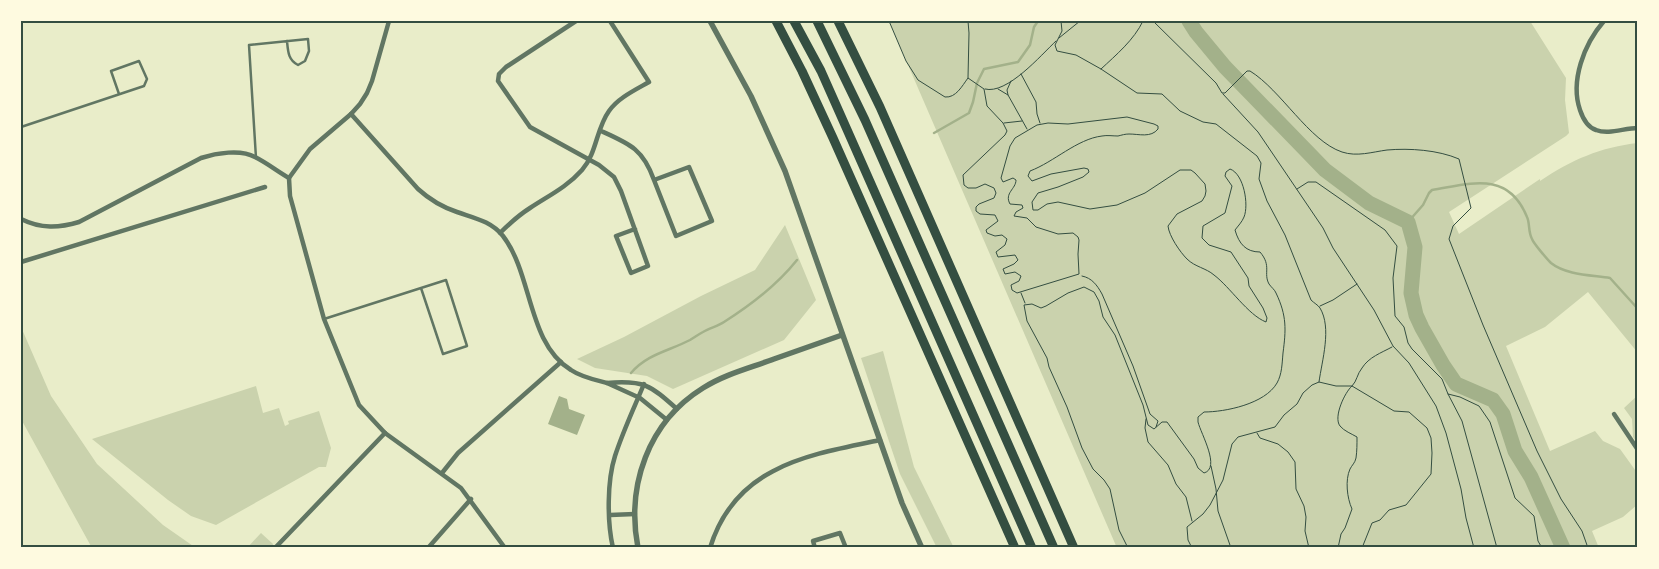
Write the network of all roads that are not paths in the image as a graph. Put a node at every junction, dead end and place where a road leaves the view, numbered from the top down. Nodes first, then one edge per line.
1 (389, 21) edge
2 (576, 21) edge
3 (610, 21) edge
4 (710, 21) edge
5 (776, 21) edge
6 (794, 21) edge
7 (817, 21) edge
8 (838, 21) edge
9 (1604, 21) edge
10 (287, 41) junction
11 (119, 94) junction
12 (351, 114) junction
13 (21, 127) edge
14 (1638, 128) edge
15 (601, 131) junction
16 (256, 158) junction
17 (590, 160) junction
18 (289, 178) junction
19 (654, 180) junction
20 (265, 187) dead end
21 (21, 219) edge
22 (635, 229) junction
23 (500, 233) junction
24 (21, 262) edge
25 (421, 288) junction
26 (324, 319) junction
27 (842, 335) junction
28 (561, 362) junction
29 (606, 383) junction
30 (644, 384) junction
31 (638, 398) junction
32 (677, 409) junction
33 (1614, 414) dead end
34 (667, 420) junction
35 (385, 433) junction
36 (880, 440) junction
37 (1638, 450) edge
38 (442, 473) junction
39 (471, 499) junction
40 (610, 514) junction
41 (634, 514) junction
42 (276, 548) edge
43 (428, 548) edge
44 (506, 548) edge
45 (613, 548) edge
46 (638, 548) edge
47 (710, 548) edge
48 (815, 548) edge
49 (846, 548) edge
50 (922, 548) edge
51 (1015, 548) edge
52 (1032, 548) edge
53 (1054, 548) edge
54 (1074, 548) edge

1 - 12 street
2 - 17 street
3 - 15 street
4 - 27 street
5 - 51 highway
6 - 52 highway
7 - 53 highway
8 - 54 highway
9 - 14 street
10 - 10 lane
10 - 16 lane
11 - 11 lane
11 - 13 lane
12 - 18 street
12 - 23 street
15 - 17 street
15 - 19 street
16 - 18 street
16 - 21 street
17 - 22 street
17 - 23 street
18 - 26 street
19 - 19 street
20 - 24 street
22 - 22 street
23 - 28 street
25 - 25 lane
25 - 26 lane
26 - 35 street
27 - 32 street
27 - 36 street
28 - 29 street
28 - 38 street
29 - 30 street
29 - 31 street
30 - 31 street
30 - 32 street
31 - 34 street
31 - 40 street
32 - 34 street
33 - 37 street
34 - 41 street
35 - 38 street
35 - 42 street
36 - 47 street
36 - 50 street
38 - 39 street
39 - 43 street
39 - 44 street
40 - 41 street
40 - 45 street
41 - 46 street
48 - 49 street

